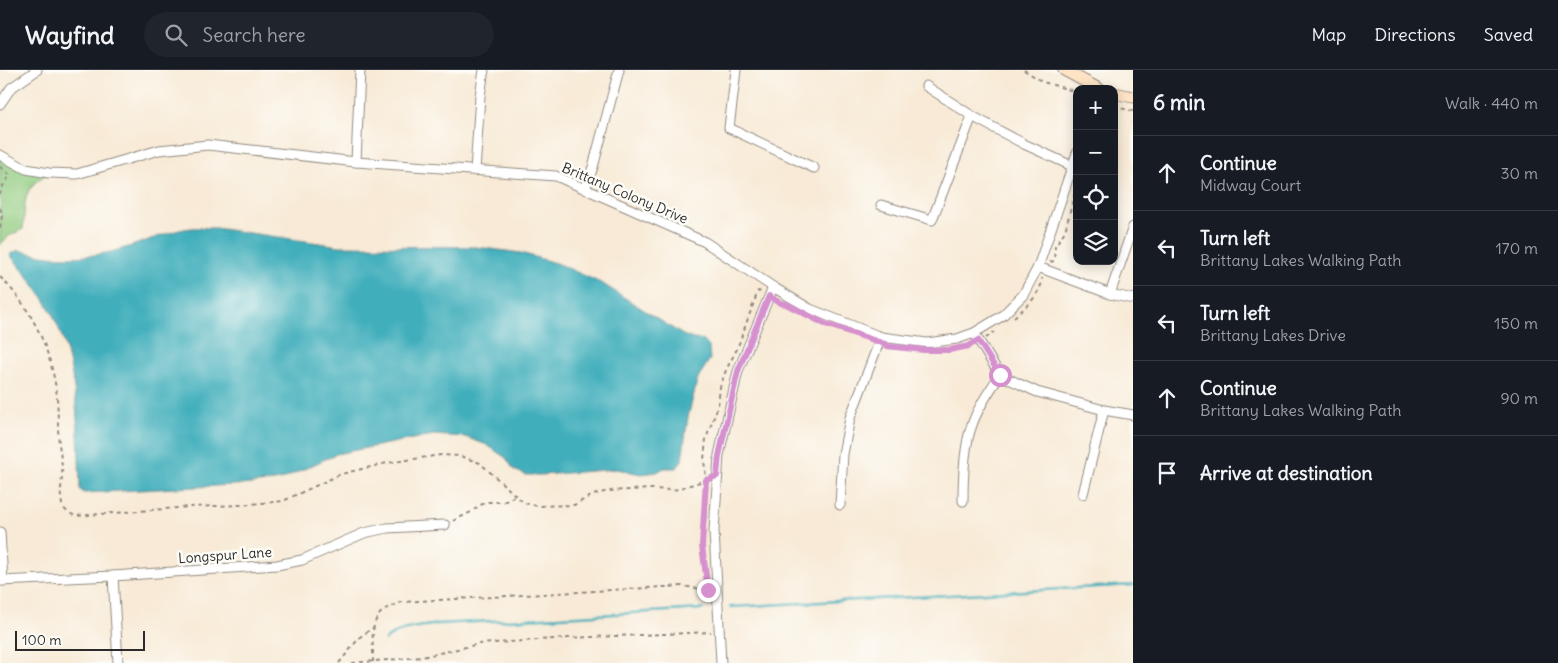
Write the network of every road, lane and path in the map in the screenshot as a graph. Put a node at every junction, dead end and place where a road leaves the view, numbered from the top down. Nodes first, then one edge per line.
1 (37, 70) edge
2 (360, 70) edge
3 (484, 70) edge
4 (619, 70) edge
5 (736, 70) edge
6 (1024, 70) edge
7 (1064, 70) edge
8 (1091, 85) edge
9 (926, 86) dead end
10 (1073, 91) edge
11 (1118, 94) edge
12 (1133, 97) edge
13 (0, 104) edge
14 (1118, 109) edge
15 (1133, 111) edge
16 (972, 116) junction
17 (0, 154) edge
18 (356, 162) junction
19 (1072, 166) joint
20 (0, 167) edge
21 (814, 168) dead end
22 (475, 171) junction
23 (585, 189) junction
24 (0, 194) edge
25 (1073, 200) edge
26 (881, 205) dead end
27 (0, 208) edge
28 (1133, 227) edge
29 (0, 228) edge
30 (1042, 268) junction
31 (0, 277) edge
32 (771, 292) junction
33 (1110, 294) junction
34 (1133, 299) edge
35 (1010, 321) dead end
36 (996, 330) dead end
37 (976, 336) junction
38 (881, 337) junction
39 (1000, 375) junction
40 (1104, 410) junction
41 (1133, 415) edge
42 (717, 476) junction
43 (706, 480) junction
44 (1082, 494) dead end
45 (515, 495) junction
46 (963, 501) dead end
47 (840, 505) dead end
48 (445, 525) joint
49 (0, 532) edge
50 (113, 576) junction
51 (2, 581) edge
52 (708, 590) junction
53 (709, 596) dead end
54 (374, 627) junction
55 (711, 632) dead end
56 (373, 662) junction
57 (118, 663) edge
58 (339, 663) edge
59 (352, 663) edge
60 (721, 663) edge

1 - 13 street
2 - 18 street
3 - 22 street
4 - 23 street
5 - 21 street
6 - 10 path
7 - 8 street
9 - 16 street
11 - 12 street
14 - 15 path
16 - 19 street
16 - 26 street
17 - 18 street, Brittany Colony Drive
18 - 22 street, Brittany Colony Drive
19 - 30 street, Brittany Colony Drive
20 - 24 path
22 - 23 street, Brittany Colony Drive
23 - 32 street, Brittany Colony Drive
25 - 30 path
27 - 29 path
28 - 33 street
30 - 33 street
30 - 35 path
30 - 37 street, Brittany Colony Drive
31 - 45 path
32 - 38 street, Brittany Colony Drive
32 - 42 street
32 - 43 path
33 - 34 street
36 - 37 path
37 - 38 street, Brittany Colony Drive
37 - 39 street
38 - 47 street
39 - 40 street
39 - 46 street
40 - 41 street
40 - 44 street
42 - 43 path
42 - 60 street
43 - 45 path
43 - 52 path
45 - 48 path
48 - 50 street, Longspur Lane
49 - 51 street
50 - 51 street, Longspur Lane
50 - 57 street
52 - 53 path
52 - 54 path
54 - 56 path
54 - 58 path
55 - 56 path
56 - 59 path

